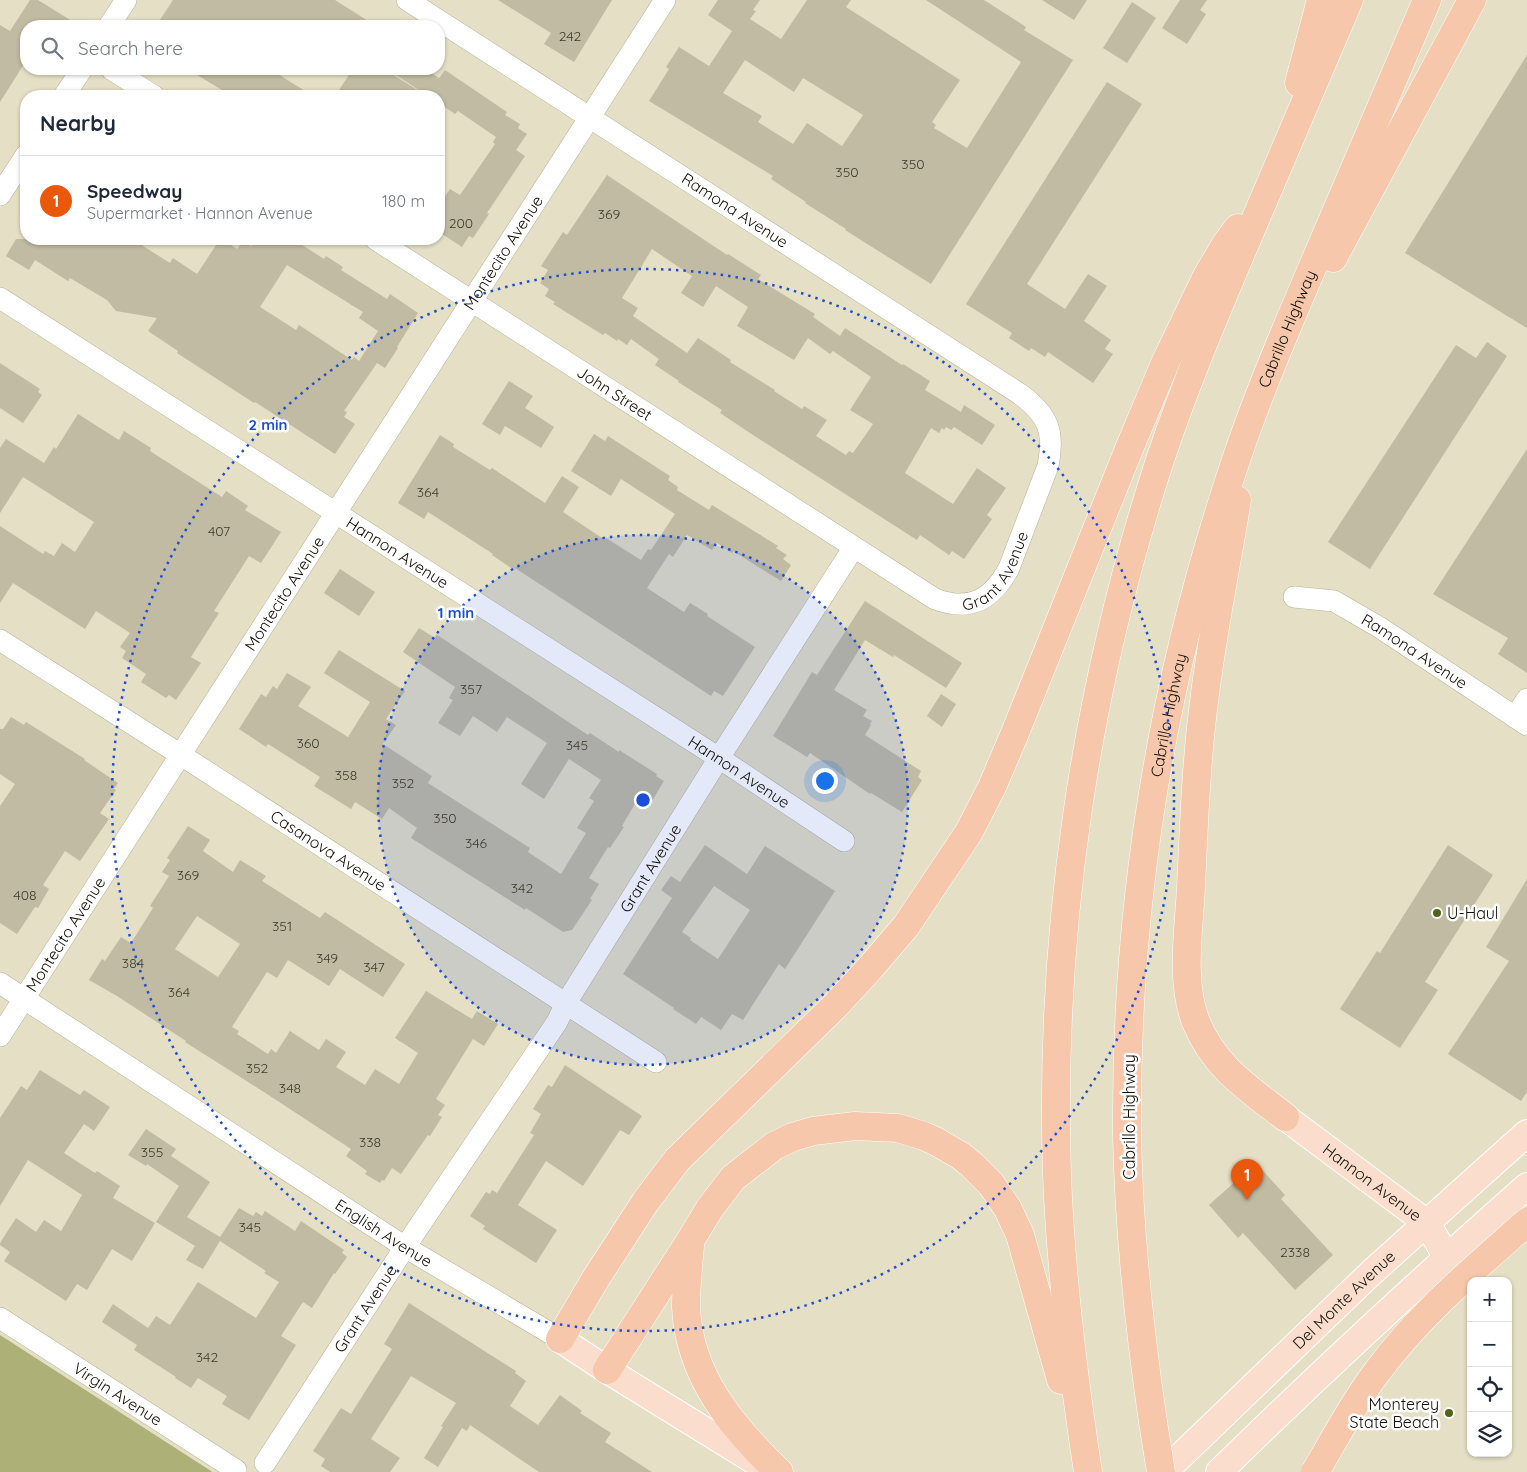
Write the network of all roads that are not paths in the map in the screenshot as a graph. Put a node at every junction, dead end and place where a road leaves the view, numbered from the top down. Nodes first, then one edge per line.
1 (126, 0) edge
2 (406, 0) edge
3 (665, 0) edge
4 (1321, 0) edge
5 (1349, 0) edge
6 (1427, 0) edge
7 (1472, 0) edge
8 (113, 20) edge
9 (437, 20) edge
10 (445, 25) edge
11 (78, 75) edge
12 (121, 75) edge
13 (68, 90) edge
14 (144, 90) edge
15 (590, 117) junction
16 (1285, 150) junction
17 (20, 164) edge
18 (1266, 194) junction
19 (0, 195) edge
20 (384, 245) edge
21 (0, 298) edge
22 (472, 301) junction
23 (1265, 380) junction
24 (1248, 425) junction
25 (1050, 434) joint
26 (336, 513) junction
27 (854, 547) junction
28 (1294, 597) dead end
29 (0, 640) edge
30 (1527, 699) edge
31 (1521, 721) edge
32 (181, 755) junction
33 (719, 758) junction
34 (844, 841) dead end
35 (0, 983) edge
36 (24, 998) junction
37 (566, 1003) junction
38 (0, 1036) edge
39 (656, 1062) dead end
40 (1285, 1117) joint
41 (1527, 1133) edge
42 (1527, 1186) edge
43 (1527, 1222) edge
44 (1427, 1223) junction
45 (690, 1242) junction
46 (405, 1247) junction
47 (1447, 1258) junction
48 (0, 1318) edge
49 (560, 1339) junction
50 (607, 1370) junction
51 (1169, 1466) edge
52 (269, 1467) edge
53 (236, 1471) edge
54 (773, 1472) edge
55 (779, 1472) edge
56 (1087, 1472) edge
57 (1149, 1472) edge
58 (1219, 1472) edge
59 (1315, 1472) edge

1 - 8 street
2 - 9 street, Ramona Avenue
3 - 15 street, Montecito Avenue
4 - 16 highway
5 - 16 highway
6 - 23 highway, Cabrillo Highway
7 - 23 highway
10 - 15 street, Ramona Avenue
11 - 13 street
12 - 14 street
15 - 22 street, Montecito Avenue
15 - 25 street, Ramona Avenue
16 - 18 highway
17 - 19 street
18 - 49 highway
18 - 56 highway
20 - 22 street, John Street
21 - 26 street, Hannon Avenue
22 - 26 street, Montecito Avenue
22 - 27 street, John Street
23 - 24 highway, Cabrillo Highway
24 - 40 highway
24 - 51 highway, Cabrillo Highway, bridge
25 - 27 street, Grant Avenue
26 - 32 street, Montecito Avenue
26 - 33 street, Hannon Avenue
27 - 33 street, Grant Avenue
28 - 31 street, Ramona Avenue
29 - 32 street, Casanova Avenue
30 - 31 street
32 - 36 street, Montecito Avenue
32 - 37 street, Casanova Avenue
33 - 34 street, Hannon Avenue
33 - 37 street, Grant Avenue
35 - 36 street, English Avenue
36 - 38 street, Montecito Avenue
36 - 46 street, English Avenue
37 - 39 street, Casanova Avenue
37 - 46 street, Grant Avenue
40 - 44 main road, Hannon Avenue
41 - 44 main road, Del Monte Avenue
42 - 47 main road
43 - 59 highway, bridge
44 - 47 main road, Hannon Avenue
44 - 51 main road, Del Monte Avenue
45 - 50 highway
45 - 55 highway
45 - 56 highway
46 - 49 street, English Avenue
46 - 52 street, Grant Avenue
47 - 58 main road
48 - 53 street, Virgin Avenue
49 - 50 main road, English Avenue
50 - 54 main road, English Avenue
51 - 57 main road, Del Monte Avenue
52 - 53 street

